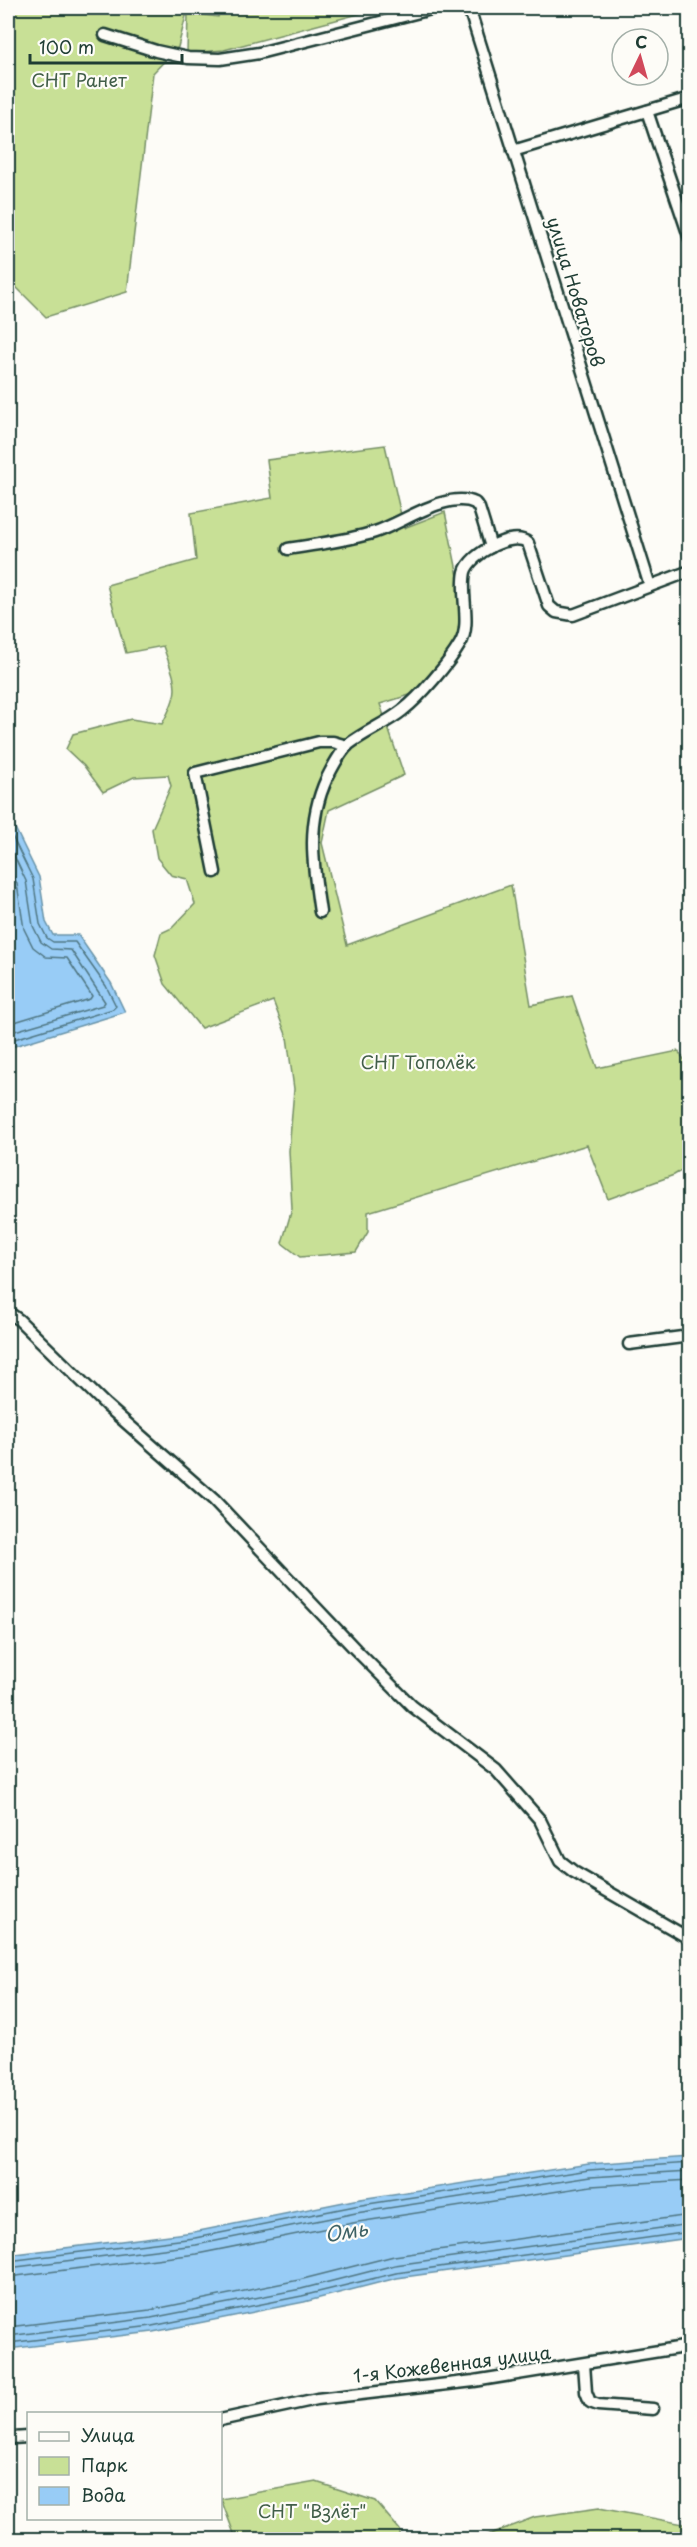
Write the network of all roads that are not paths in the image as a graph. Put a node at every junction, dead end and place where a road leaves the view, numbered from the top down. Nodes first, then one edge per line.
1 (435, 8) edge
2 (469, 8) edge
3 (105, 35) dead end
4 (690, 98) edge
5 (647, 111) junction
6 (513, 151) junction
7 (690, 239) edge
8 (491, 547) junction
9 (288, 549) dead end
10 (690, 571) edge
11 (650, 586) junction
12 (347, 746) junction
13 (214, 872) dead end
14 (320, 912) dead end
15 (8, 1312) edge
16 (690, 1335) edge
17 (629, 1344) dead end
18 (690, 1939) edge
19 (690, 2346) edge
20 (584, 2364) junction
21 (653, 2409) dead end
22 (222, 2420) edge
23 (27, 2437) edge
24 (13, 2438) dead end

1 - 3 street
2 - 6 street, улица Новаторов
4 - 5 street
5 - 6 street
5 - 7 street
6 - 11 street, улица Новаторов
8 - 9 street
8 - 11 street
8 - 12 street
10 - 11 street
12 - 13 street
12 - 14 street
15 - 18 street
16 - 17 street
19 - 20 street, 1-я Кожевенная улица
20 - 21 street
20 - 22 street, 1-я Кожевенная улица
23 - 24 street

